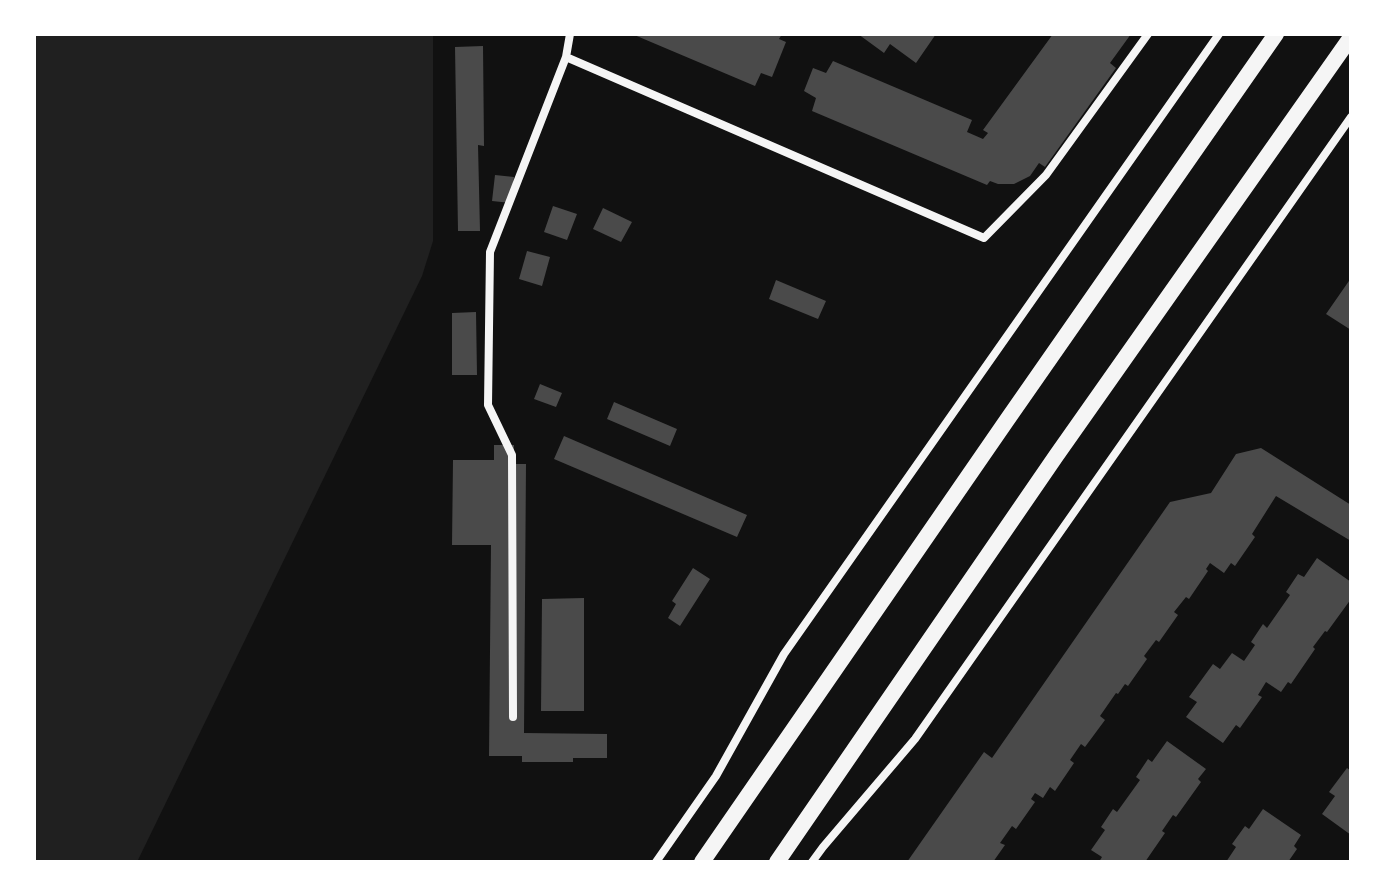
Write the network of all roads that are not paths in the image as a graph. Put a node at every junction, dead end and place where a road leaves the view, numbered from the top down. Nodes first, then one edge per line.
1 (570, 34) edge
2 (1148, 34) edge
3 (1219, 34) edge
4 (1276, 34) edge
5 (1351, 37) edge
6 (566, 57) junction
7 (1351, 117) edge
8 (513, 717) dead end
9 (656, 862) edge
10 (702, 862) edge
11 (777, 862) edge
12 (812, 862) edge

1 - 6 street
2 - 6 street
3 - 9 street
4 - 10 main road
5 - 11 main road
6 - 8 street
7 - 12 street

